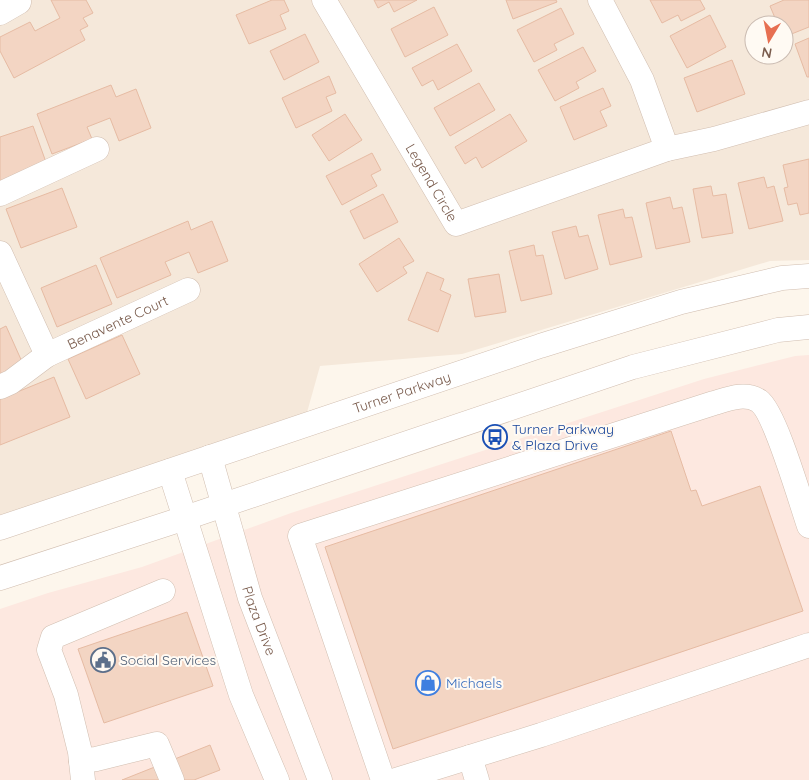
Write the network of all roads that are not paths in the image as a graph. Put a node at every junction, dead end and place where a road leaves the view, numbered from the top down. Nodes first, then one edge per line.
1 (324, 0) edge
2 (600, 0) edge
3 (809, 112) edge
4 (667, 149) junction
5 (97, 150) dead end
6 (0, 194) edge
7 (0, 253) edge
8 (809, 276) edge
9 (188, 290) dead end
10 (8, 293) edge
11 (809, 327) edge
12 (47, 355) junction
13 (0, 387) edge
14 (210, 457) junction
15 (170, 471) junction
16 (224, 505) junction
17 (185, 518) junction
18 (809, 526) edge
19 (0, 528) edge
20 (0, 578) edge
21 (163, 591) dead end
22 (809, 645) edge
23 (470, 757) junction
24 (82, 770) edge
25 (172, 780) edge
26 (277, 780) edge
27 (320, 780) edge
28 (383, 780) edge
29 (396, 780) edge
30 (477, 780) edge

1 - 4 street, Legend Circle
2 - 4 street
3 - 4 street, Legend Circle
5 - 6 street
7 - 10 street
8 - 14 street, Turner Parkway
9 - 12 street, Benavente Court
10 - 12 street
11 - 16 street
12 - 13 street, Benavente Court
14 - 15 street, Turner Parkway
14 - 16 street, Plaza Drive
15 - 17 street
15 - 19 street, Turner Parkway
16 - 17 street
16 - 27 street, Plaza Drive
17 - 20 street
17 - 26 street
18 - 28 street
21 - 24 street
22 - 23 street
23 - 29 street
23 - 30 street
24 - 25 street

